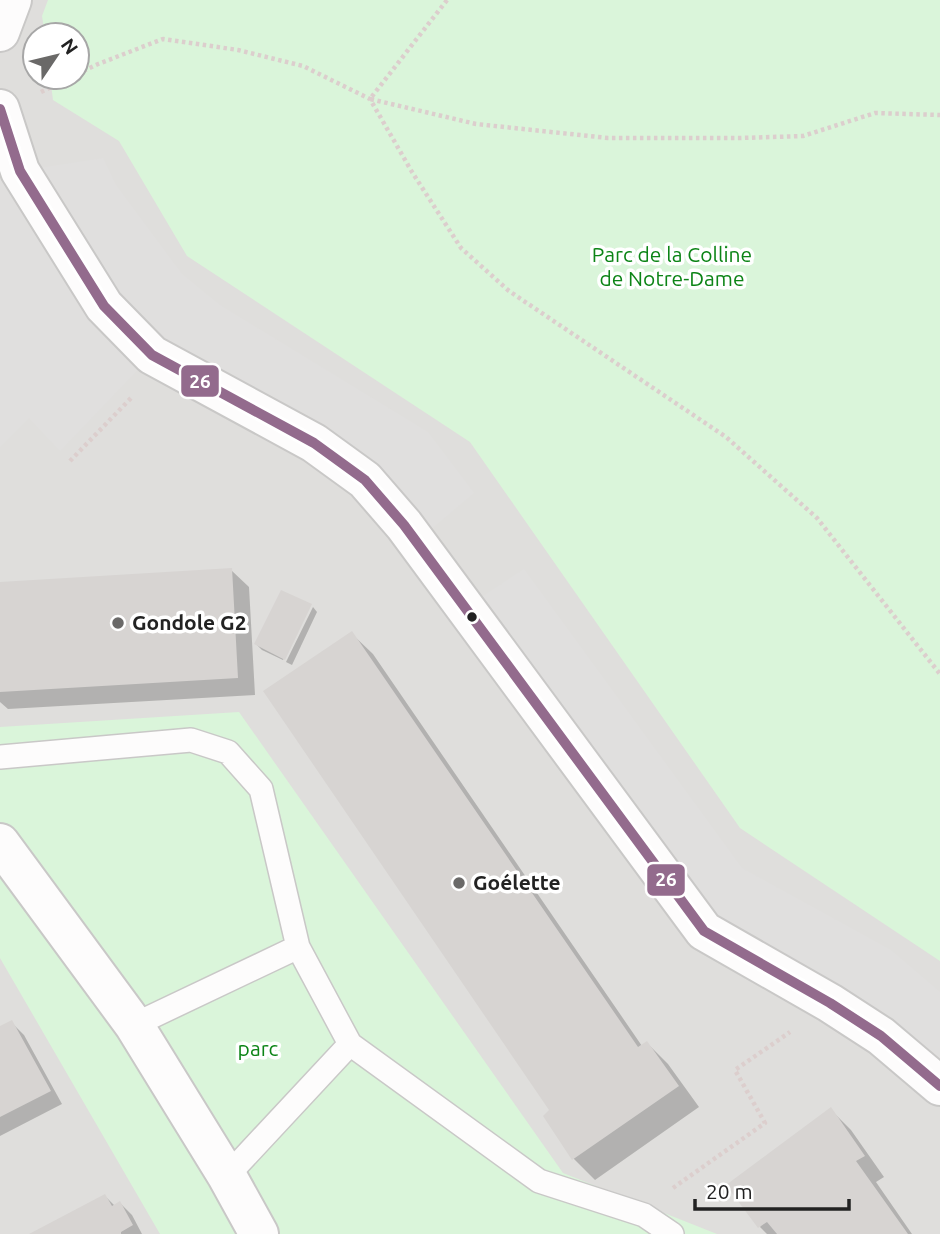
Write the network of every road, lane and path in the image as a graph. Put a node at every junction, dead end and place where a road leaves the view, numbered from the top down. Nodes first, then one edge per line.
1 (12, 0) edge
2 (447, 0) edge
3 (0, 32) edge
4 (91, 67) edge
5 (370, 99) junction
6 (0, 109) edge
7 (940, 115) edge
8 (112, 418) dead end
9 (70, 461) dead end
10 (940, 674) edge
11 (0, 757) edge
12 (0, 843) edge
13 (298, 947) junction
14 (830, 1003) junction
15 (134, 1026) junction
16 (350, 1044) junction
17 (940, 1086) edge
18 (227, 1176) junction
19 (638, 1213) junction
20 (259, 1234) edge
21 (672, 1234) edge

1 - 3 street
2 - 5 path
4 - 5 path
5 - 7 path
5 - 10 path
6 - 14 street
8 - 9 path
11 - 13 lane
12 - 15 street
13 - 15 lane
13 - 16 lane
14 - 17 street
14 - 19 path
15 - 18 street
16 - 18 lane
16 - 19 lane
18 - 20 street
19 - 21 lane

